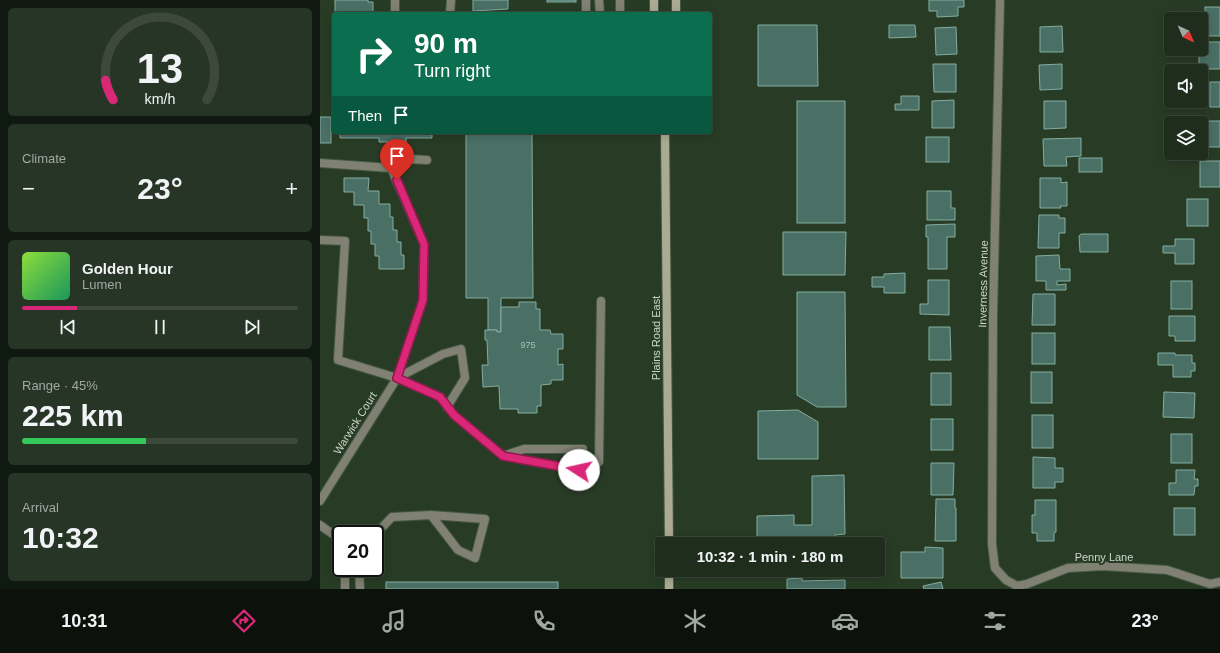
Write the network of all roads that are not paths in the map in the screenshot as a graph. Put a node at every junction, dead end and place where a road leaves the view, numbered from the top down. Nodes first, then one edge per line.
1 (395, 0) edge
2 (450, 0) edge
3 (586, 0) edge
4 (599, 0) edge
5 (620, 0) edge
6 (654, 0) edge
7 (676, 0) edge
8 (1000, 0) edge
9 (395, 12) edge
10 (450, 12) edge
11 (586, 12) edge
12 (600, 12) edge
13 (620, 12) edge
14 (654, 12) edge
15 (676, 12) edge
16 (665, 134) edge
17 (427, 160) dead end
18 (320, 163) edge
19 (391, 168) junction
20 (320, 240) edge
21 (601, 301) dead end
22 (397, 378) junction
23 (447, 407) junction
24 (583, 449) dead end
25 (503, 456) junction
26 (320, 501) edge
27 (431, 515) junction
28 (320, 525) edge
29 (384, 525) edge
30 (332, 534) edge
31 (669, 537) edge
32 (995, 568) joint
33 (345, 577) edge
34 (359, 577) edge
35 (669, 577) edge
36 (1220, 582) edge
37 (345, 589) edge
38 (360, 589) edge
39 (669, 589) edge

1 - 9 street
2 - 10 street
3 - 11 street
4 - 12 street
5 - 13 street
6 - 14 main road
7 - 15 main road
8 - 32 street, Inverness Avenue
16 - 31 main road, Plains Road East
17 - 19 street
18 - 19 street
19 - 22 street, Warwick Court
20 - 22 street
21 - 25 street
22 - 23 street
22 - 23 street
22 - 26 street, Warwick Court
23 - 25 street
24 - 25 street
27 - 27 street
27 - 29 street
28 - 30 street
32 - 36 street, Penny Lane
33 - 37 street
34 - 38 street
35 - 39 main road

